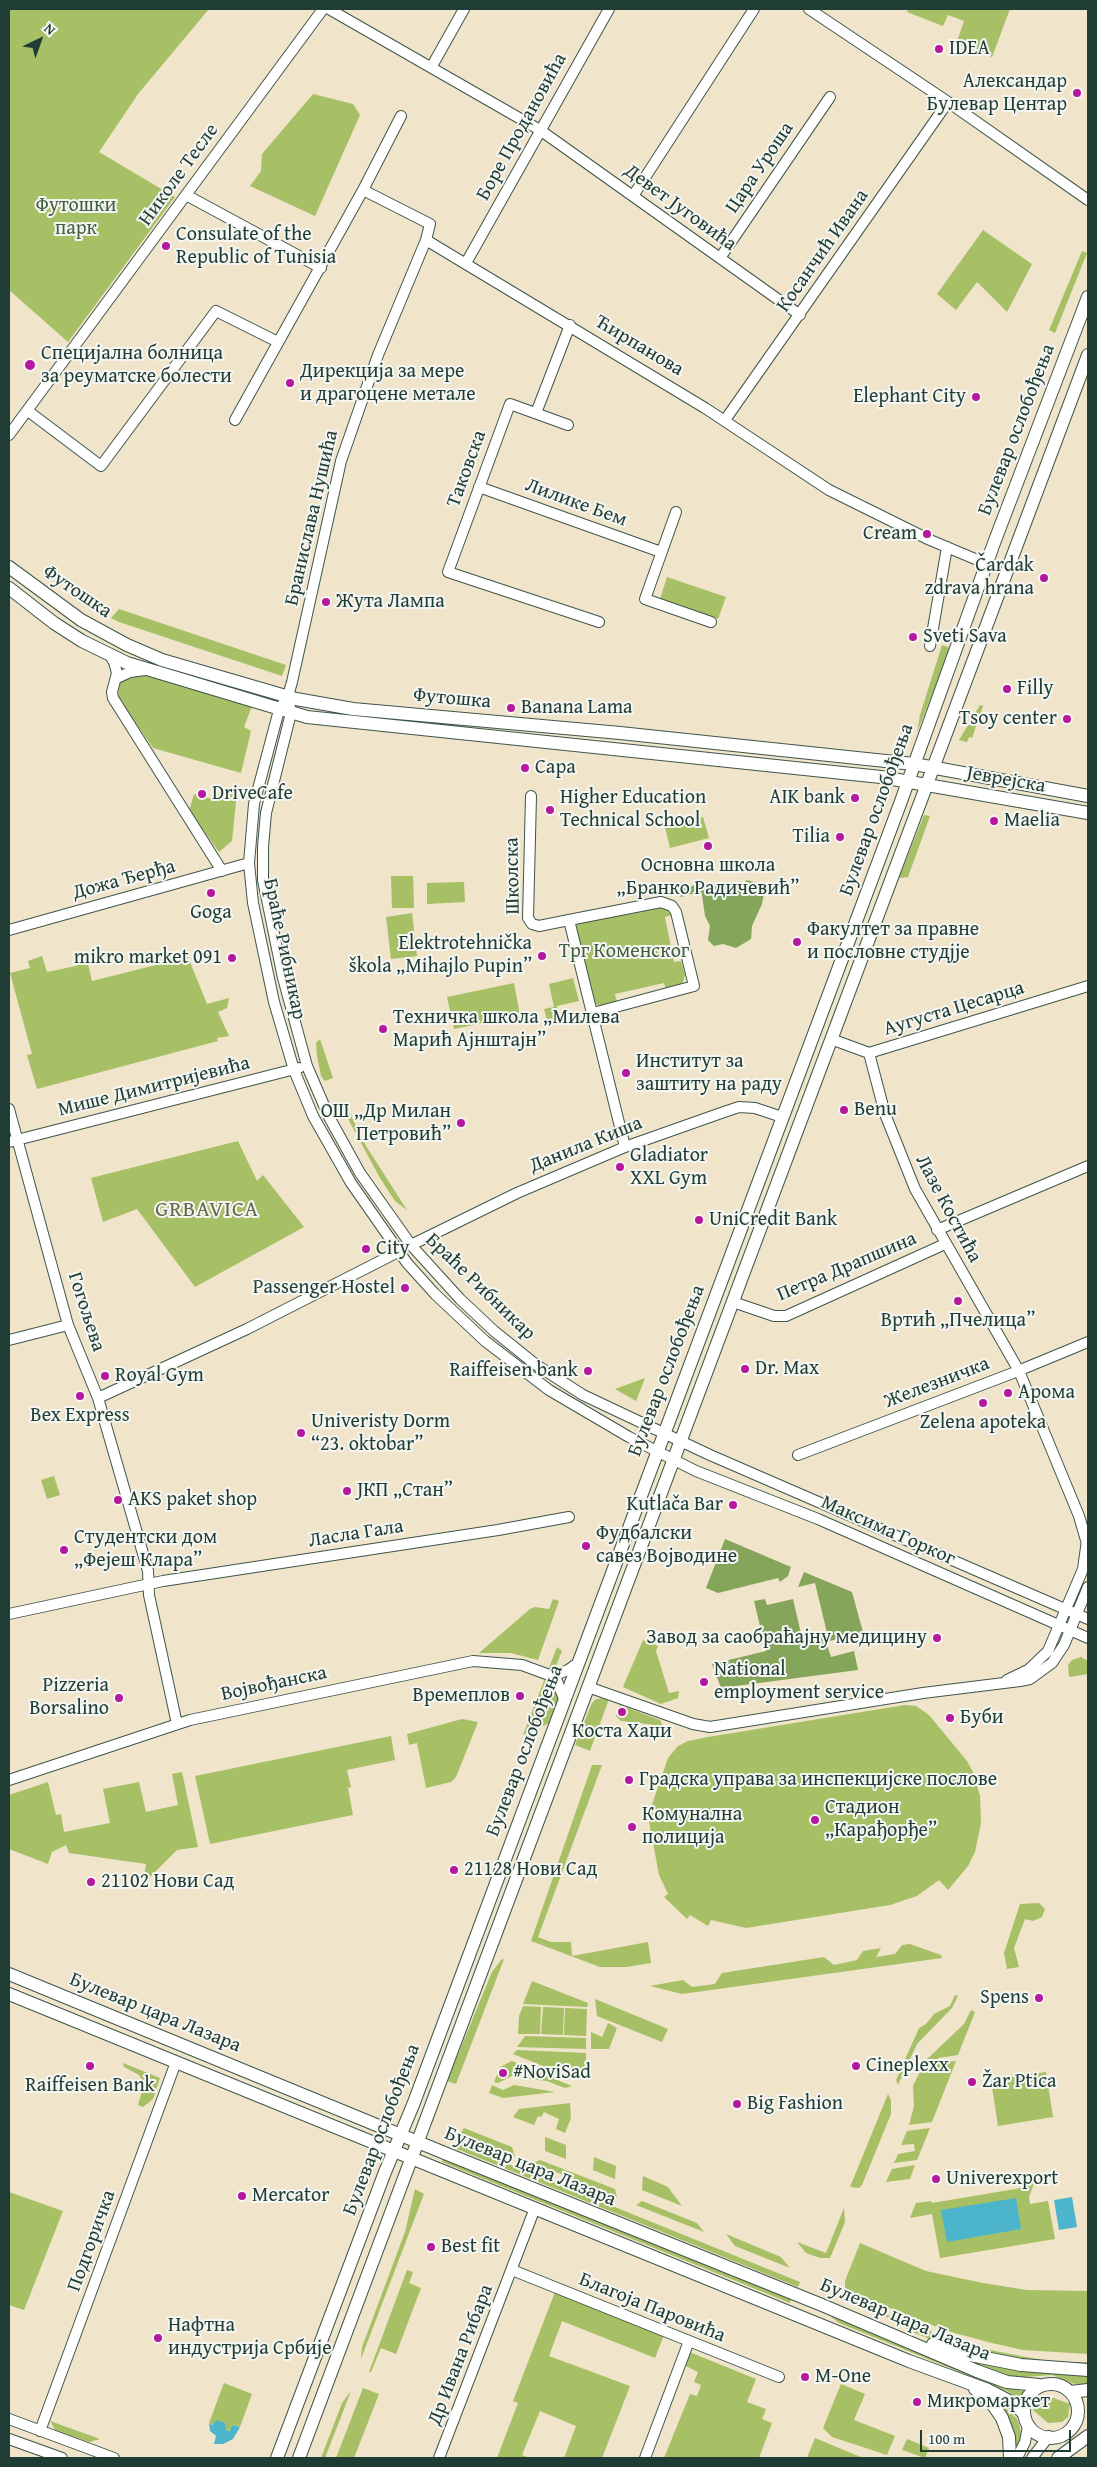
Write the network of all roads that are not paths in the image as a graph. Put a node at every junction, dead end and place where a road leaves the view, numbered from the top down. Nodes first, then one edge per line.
1 (324, 9) edge
2 (329, 9) edge
3 (464, 9) edge
4 (609, 9) edge
5 (754, 9) edge
6 (808, 9) edge
7 (432, 66) junction
8 (830, 97) dead end
9 (948, 102) junction
10 (401, 116) dead end
11 (540, 130) junction
12 (363, 190) junction
13 (186, 195) junction
14 (633, 196) junction
15 (1088, 200) edge
16 (426, 240) junction
17 (720, 258) junction
18 (466, 263) junction
19 (321, 268) junction
20 (1088, 297) edge
21 (800, 315) junction
22 (570, 325) junction
23 (278, 342) junction
24 (1088, 355) edge
25 (28, 411) junction
26 (536, 414) junction
27 (236, 420) dead end
28 (725, 420) junction
29 (568, 425) dead end
30 (9, 435) edge
31 (479, 487) junction
32 (676, 512) dead end
33 (947, 547) junction
34 (661, 552) junction
35 (987, 564) junction
36 (9, 567) edge
37 (9, 588) edge
38 (599, 622) dead end
39 (711, 622) dead end
40 (930, 646) dead end
41 (109, 654) junction
42 (147, 670) junction
43 (117, 678) junction
44 (288, 696) junction
45 (279, 710) junction
46 (292, 713) junction
47 (924, 765) junction
48 (918, 782) junction
49 (531, 796) dead end
50 (1088, 796) edge
51 (1088, 813) edge
52 (249, 863) junction
53 (222, 871) junction
54 (569, 920) junction
55 (9, 930) edge
56 (1088, 986) edge
57 (593, 1013) junction
58 (832, 1039) junction
59 (870, 1054) junction
60 (307, 1066) junction
61 (294, 1070) junction
62 (9, 1109) edge
63 (782, 1117) junction
64 (13, 1140) edge
65 (625, 1147) junction
66 (1088, 1166) edge
67 (937, 1230) junction
68 (945, 1244) junction
69 (411, 1245) junction
70 (398, 1252) junction
71 (733, 1302) junction
72 (68, 1325) junction
73 (9, 1340) edge
74 (1088, 1342) edge
75 (1019, 1371) junction
76 (98, 1398) junction
77 (663, 1434) junction
78 (680, 1441) junction
79 (657, 1451) junction
80 (798, 1455) dead end
81 (673, 1459) junction
82 (1084, 1515) edge
83 (569, 1517) dead end
84 (1087, 1544) edge
85 (149, 1583) junction
86 (1088, 1587) edge
87 (1067, 1609) junction
88 (9, 1614) edge
89 (1077, 1614) junction
90 (1088, 1619) edge
91 (1060, 1625) junction
92 (1070, 1630) junction
93 (1088, 1638) edge
94 (578, 1663) junction
95 (552, 1676) junction
96 (1001, 1682) junction
97 (588, 1687) junction
98 (564, 1699) junction
99 (177, 1724) junction
100 (9, 1780) edge
101 (9, 1974) edge
102 (9, 1994) edge
103 (176, 2062) junction
104 (400, 2134) junction
105 (418, 2142) junction
106 (394, 2150) junction
107 (411, 2157) junction
108 (535, 2208) junction
109 (512, 2270) junction
110 (901, 2338) junction
111 (689, 2342) junction
112 (1088, 2370) edge
113 (779, 2378) dead end
114 (962, 2380) junction
115 (1039, 2386) junction
116 (1088, 2390) edge
117 (1070, 2392) junction
118 (1088, 2413) edge
119 (9, 2419) edge
120 (1026, 2420) junction
121 (1076, 2424) junction
122 (40, 2431) junction
123 (1049, 2436) junction
124 (1088, 2436) edge
125 (9, 2439) edge
126 (62, 2458) edge
127 (114, 2458) edge
128 (277, 2458) edge
129 (299, 2458) edge
130 (440, 2458) edge
131 (645, 2458) edge
132 (1010, 2458) edge
133 (1017, 2458) edge
134 (1032, 2458) edge
135 (1058, 2458) edge

1 - 13 street, Николе Тесле
2 - 7 street, Девет Југовића
3 - 7 street
4 - 11 street, Боре Продановића
5 - 14 street
6 - 9 street
7 - 11 street, Девет Југовића
8 - 17 street, Цара Уроша
9 - 15 street
9 - 21 street, Косанчић Ивана
10 - 12 street
11 - 14 street, Девет Југовића
11 - 18 street, Боре Продановића
12 - 16 street
12 - 19 street
13 - 19 street
13 - 25 street, Николе Тесле
14 - 17 street, Девет Југовића
16 - 18 street, Ћирпанова
16 - 44 street, Бранислава Нушића
17 - 21 street, Девет Југовића
18 - 22 street, Ћирпанова
19 - 23 street
20 - 35 main road, Булевар ослобођења
21 - 28 street, Косанчић Ивана
22 - 26 street
22 - 28 street, Ћирпанова
23 - 25 street
23 - 27 street
24 - 47 main road, Булевар ослобођења
25 - 30 street, Николе Тесле
26 - 29 street, Таковска
26 - 31 street, Таковска
28 - 33 street, Ћирпанова
31 - 34 street, Лилике Бем
31 - 38 street, Таковска
32 - 34 street
33 - 35 street, Ћирпанова
33 - 40 street
34 - 39 street
35 - 47 main road, Булевар ослобођења
36 - 44 main road, Футошка
37 - 41 main road, Футошка
41 - 42 main road, Футошка
41 - 43 street
42 - 43 street
42 - 45 main road, Футошка
43 - 53 street
44 - 45 street, Браће Рибникар
44 - 46 street, Браће Рибникар
44 - 47 main road, Футошка
45 - 46 main road, Футошка
45 - 52 street, Браће Рибникар
46 - 48 main road, Футошка
46 - 60 street, Браће Рибникар
47 - 48 main road, Булевар ослобођења
47 - 48 main road, Булевар ослобођења
47 - 50 main road, Јеврејска
48 - 51 main road, Јеврејска
48 - 58 main road, Булевар ослобођења
48 - 63 main road, Булевар ослобођења
49 - 54 street, Школска
52 - 53 street, Дожа Ђерђа
52 - 61 street, Браће Рибникар
53 - 55 street, Дожа Ђерђа
54 - 57 street
54 - 57 street
56 - 59 street, Аугуста Цесарца
57 - 65 street
58 - 59 street, Аугуста Цесарца
58 - 71 main road, Булевар ослобођења
59 - 67 street, Лазе Костића
60 - 61 street, Мише Димитријевића
60 - 69 street, Браће Рибникар
61 - 64 street, Мише Димитријевића
61 - 70 street, Браће Рибникар
62 - 64 street, Гогољева
63 - 65 street, Данила Киша
63 - 77 main road, Булевар ослобођења
64 - 72 street, Гогољева
65 - 69 street, Данила Киша
66 - 67 street, Петра Драпшина
67 - 68 street, Лазе Костића
68 - 71 street, Петра Драпшина
68 - 75 street, Лазе Костића
69 - 77 street, Браће Рибникар
70 - 76 street
70 - 79 street, Браће Рибникар
71 - 78 main road, Булевар ослобођења
72 - 73 street
72 - 76 street, Гогољева
74 - 75 street, Железничка
75 - 80 street, Железничка
75 - 82 street, Лазе Костића
76 - 85 street, Гогољева
77 - 78 street, Браће Рибникар
77 - 79 main road, Булевар ослобођења
78 - 81 main road, Булевар ослобођења
78 - 87 street, Максима Горког
79 - 81 street, Браће Рибникар
79 - 94 main road, Булевар ослобођења
81 - 91 street, Максима Горког
81 - 97 main road, Булевар ослобођења
82 - 84 street, Лазе Костића
83 - 85 street, Ласла Гала
84 - 87 street
85 - 88 street, Ласла Гала
85 - 99 street, Гогољева
86 - 89 street
87 - 89 street, Максима Горког
87 - 91 street
89 - 90 street, Максима Горког
89 - 92 street
91 - 92 street, Максима Горког
91 - 96 street
92 - 93 street, Максима Горког
92 - 96 street
94 - 95 street
94 - 98 main road, Булевар ослобођења
95 - 98 street
95 - 99 street, Војвођанска
96 - 97 street
97 - 105 main road, Булевар ослобођења
98 - 104 main road, Булевар ослобођења
99 - 100 street, Војвођанска
101 - 104 main road, Булевар цара Лазара
102 - 103 main road, Булевар цара Лазара
103 - 106 main road, Булевар цара Лазара
103 - 122 street, Подгоричка
104 - 105 main road, Булевар цара Лазара
104 - 106 main road, Булевар ослобођења
105 - 107 main road, Булевар ослобођења
105 - 110 main road, Булевар цара Лазара
106 - 107 main road, Булевар цара Лазара
106 - 128 main road, Булевар ослобођења
107 - 108 main road, Булевар цара Лазара
107 - 129 main road, Булевар ослобођења
108 - 109 street, Др Ивана Рибара
108 - 114 main road, Булевар цара Лазара
109 - 111 street, Благоја Паровића
109 - 130 street, Др Ивана Рибара
110 - 112 main road
110 - 115 main road, Булевар цара Лазара
111 - 113 street, Благоја Паровића
111 - 131 street
114 - 120 main road, Булевар цара Лазара
114 - 132 main road
115 - 117 main road
115 - 120 main road
116 - 117 main road
117 - 121 main road
118 - 121 main road
119 - 122 street
120 - 123 main road
120 - 133 street
121 - 123 main road
122 - 127 street
123 - 134 street
124 - 135 main road
125 - 126 street

